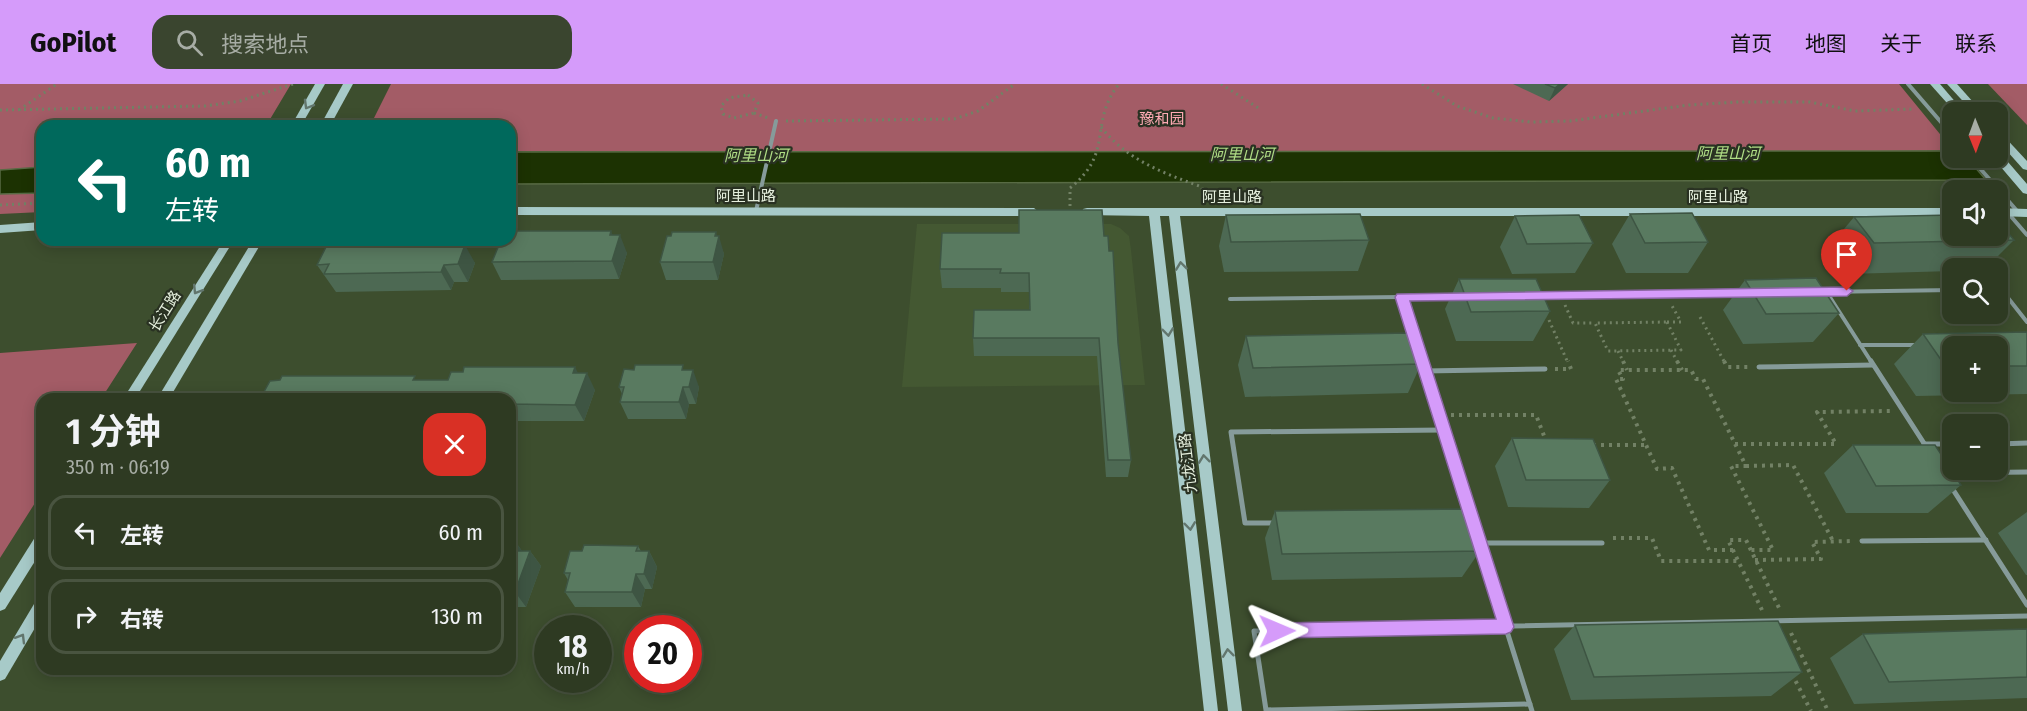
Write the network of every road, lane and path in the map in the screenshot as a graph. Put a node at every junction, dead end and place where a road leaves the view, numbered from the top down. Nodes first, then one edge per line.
1 (57, 84) edge
2 (292, 84) edge
3 (320, 84) edge
4 (348, 84) edge
5 (1016, 84) edge
6 (1119, 84) edge
7 (1221, 84) edge
8 (1422, 84) edge
9 (1908, 84) edge
10 (1935, 84) edge
11 (1953, 84) edge
12 (1951, 102) edge
13 (1969, 102) edge
14 (1260, 109) dead end
15 (1930, 109) junction
16 (0, 110) edge
17 (18, 110) junction
18 (754, 113) junction
19 (299, 120) edge
20 (328, 120) edge
21 (776, 121) junction
22 (1942, 123) edge
23 (1101, 128) junction
24 (2008, 146) edge
25 (2027, 167) edge
26 (1979, 168) edge
27 (2007, 168) edge
28 (1202, 187) dead end
29 (2027, 191) edge
30 (36, 203) edge
31 (0, 205) edge
32 (516, 211) edge
33 (756, 211) junction
34 (1047, 212) edge
35 (1070, 212) joint
36 (1154, 212) junction
37 (1174, 212) junction
38 (1942, 212) edge
39 (2013, 213) edge
40 (36, 226) edge
41 (0, 229) edge
42 (2027, 235) edge
43 (225, 246) edge
44 (254, 246) edge
45 (1942, 290) edge
46 (1826, 291) junction
47 (1746, 292) edge
48 (1814, 292) edge
49 (1666, 294) junction
50 (1527, 295) edge
51 (1561, 295) junction
52 (1459, 296) edge
53 (1402, 297) junction
54 (2008, 298) edge
55 (1230, 299) dead end
56 (1700, 317) dead end
57 (1549, 320) edge
58 (1666, 322) junction
59 (2027, 322) edge
60 (1595, 323) junction
61 (1860, 345) junction
62 (1920, 345) dead end
63 (1671, 350) junction
64 (1618, 351) junction
65 (1873, 365) junction
66 (1758, 367) joint
67 (1545, 369) joint
68 (1627, 370) junction
69 (1682, 370) junction
70 (1425, 371) junction
71 (133, 393) edge
72 (167, 393) edge
73 (1903, 411) junction
74 (1439, 415) junction
75 (1444, 430) junction
76 (2027, 443) edge
77 (1735, 444) junction
78 (1924, 444) junction
79 (1942, 444) edge
80 (2008, 444) edge
81 (1548, 445) edge
82 (1592, 445) edge
83 (1646, 445) junction
84 (1930, 454) edge
85 (1746, 466) junction
86 (2027, 472) edge
87 (1461, 522) edge
88 (1473, 522) junction
89 (1281, 523) edge
90 (1986, 540) junction
91 (1833, 541) junction
92 (1862, 541) joint
93 (1479, 543) junction
94 (1602, 543) joint
95 (36, 548) edge
96 (1733, 550) junction
97 (1750, 550) junction
98 (1755, 560) junction
99 (1738, 561) junction
100 (0, 605) edge
101 (2027, 605) edge
102 (36, 613) edge
103 (2027, 616) edge
104 (1767, 621) junction
105 (1785, 621) junction
106 (1506, 627) junction
107 (1791, 671) edge
108 (0, 674) edge
109 (1530, 704) junction
110 (1211, 711) edge
111 (1235, 711) edge
112 (1532, 711) edge
113 (1811, 711) edge
114 (1828, 711) edge

1 - 17 path
2 - 17 path
3 -> 19 street
4 - 20 street
5 - 21 path
6 - 23 path
7 - 14 path
8 - 15 path
9 - 15 lane
10 - 12 street
11 - 13 street
15 - 22 lane
16 - 17 path
18 - 18 path
18 - 21 path
21 - 33 lane
23 - 28 path
23 - 35 path
24 - 25 street
26 - 39 lane
27 - 29 street
30 - 31 path
32 - 33 street, 阿里山路
33 - 34 street, 阿里山路
35 - 36 street, 阿里山路
36 - 37 street, 阿里山路
36 -> 110 street, 九龙江路
37 - 38 street, 阿里山路
111 -> 37 street, 九龙江路
39 - 42 lane
40 - 41 street
43 -> 71 street, 长江路
44 - 72 street
45 - 46 lane
46 - 48 lane
46 - 61 lane
47 - 49 lane
49 - 51 lane
49 - 58 path
50 - 51 lane
51 - 60 path
52 - 53 lane
53 - 55 lane
53 - 70 lane
54 - 59 lane
56 - 66 path
57 - 67 path
58 - 60 path
58 - 63 path
60 - 64 path
61 - 62 lane
61 - 65 lane
63 - 64 path
63 - 69 path
64 - 68 path
65 - 66 lane
65 - 73 lane
67 - 70 lane
68 - 69 path
68 - 83 path
69 - 77 path
70 - 74 lane
73 - 77 path
73 - 78 lane
74 - 75 lane
74 - 81 path
75 - 88 lane
75 - 89 lane
76 - 80 lane
77 - 85 path
78 - 79 lane
78 - 84 lane
82 - 83 path
83 - 96 path
85 - 91 path
85 - 97 path
86 - 90 lane
87 - 88 lane
88 - 93 lane
90 - 92 lane
90 - 101 lane
91 - 92 path
91 - 98 path
93 - 94 lane
93 - 106 lane
94 - 99 path
95 - 100 street
96 - 97 path
96 - 99 path
97 - 98 path
98 - 105 path
99 - 104 path
108 -> 102 street
103 - 105 lane
104 - 105 lane
104 - 106 lane
105 - 114 path
106 - 109 lane
106 - 109 lane
107 - 113 path
109 - 112 lane

